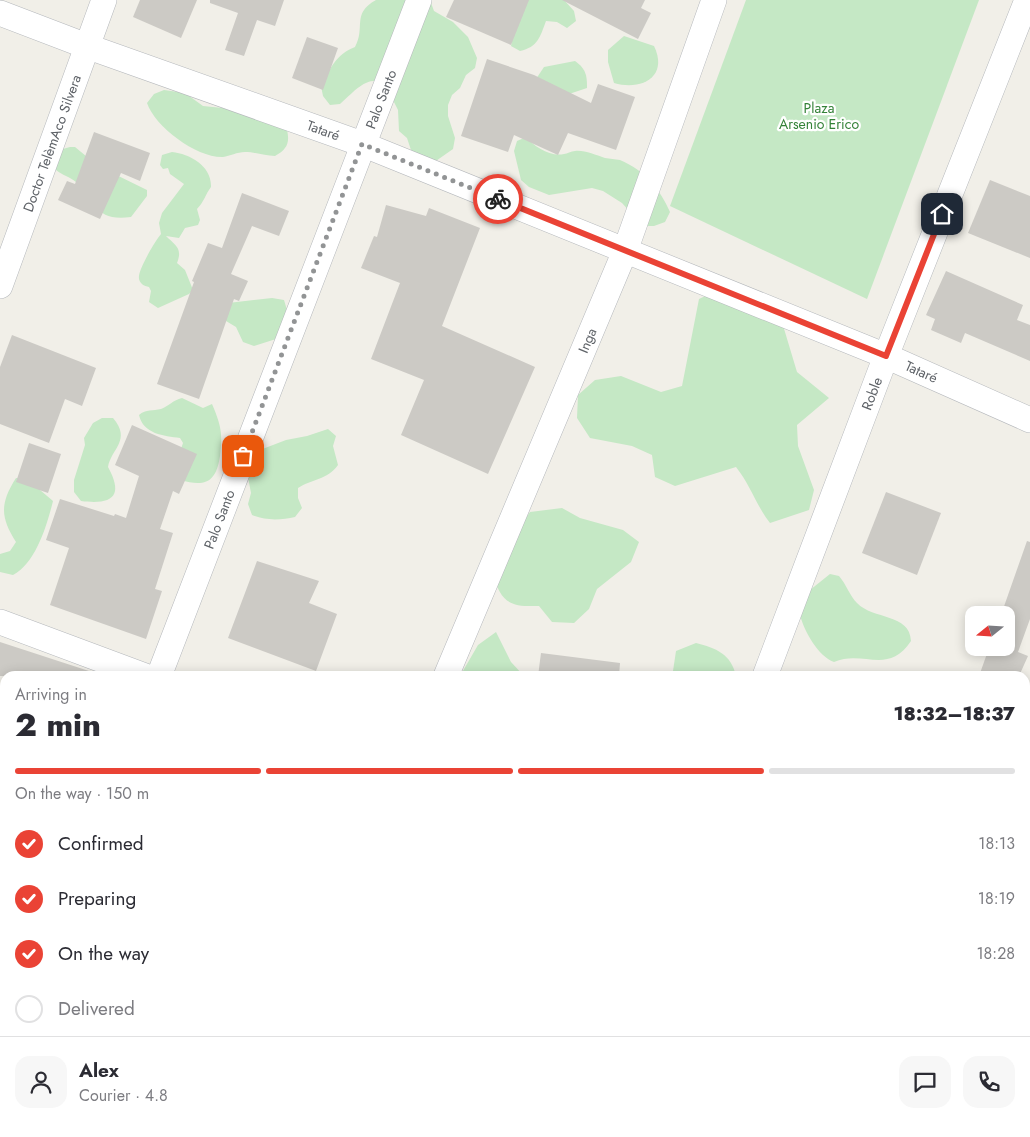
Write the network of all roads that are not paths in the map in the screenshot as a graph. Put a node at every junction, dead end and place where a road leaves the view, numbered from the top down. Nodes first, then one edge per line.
1 (104, 0) edge
2 (418, 0) edge
3 (714, 0) edge
4 (1027, 0) edge
5 (0, 13) edge
6 (89, 48) junction
7 (362, 144) junction
8 (625, 251) junction
9 (0, 286) edge
10 (886, 356) junction
11 (1030, 420) edge
12 (0, 622) edge
13 (132, 671) edge
14 (161, 671) edge
15 (448, 671) edge
16 (767, 671) edge

1 - 6 street, Doctor TelèmAco Silvera
2 - 7 street, Palo Santo
3 - 8 street, Inga
4 - 10 street, Roble
5 - 6 street, Tataré
6 - 7 street, Tataré
6 - 9 street, Doctor TelèmAco Silvera
7 - 8 street, Tataré
7 - 14 street, Palo Santo
8 - 10 street, Tataré
8 - 15 street, Inga
10 - 11 street, Tataré
10 - 16 street, Roble
12 - 13 street

